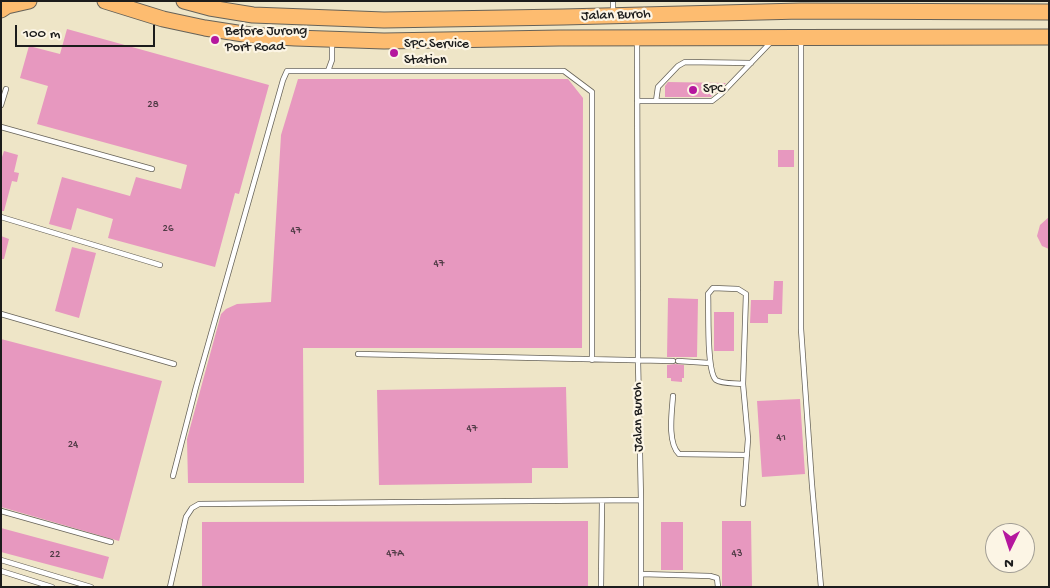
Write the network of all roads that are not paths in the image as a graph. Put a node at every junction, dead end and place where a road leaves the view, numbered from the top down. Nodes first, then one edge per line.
1 (29, 1) edge
2 (105, 1) edge
3 (184, 1) edge
4 (613, 9) edge
5 (1, 10) edge
6 (1049, 12) edge
7 (801, 37) junction
8 (637, 38) junction
9 (776, 38) junction
10 (1049, 38) edge
11 (332, 39) junction
12 (751, 64) junction
13 (328, 71) junction
14 (6, 89) dead end
15 (637, 101) junction
16 (656, 101) junction
17 (1, 104) edge
18 (1, 127) edge
19 (152, 170) dead end
20 (1, 217) edge
21 (160, 265) dead end
22 (1, 314) edge
23 (358, 354) dead end
24 (592, 360) junction
25 (638, 361) junction
26 (709, 363) junction
27 (174, 364) dead end
28 (743, 384) junction
29 (673, 396) dead end
30 (748, 455) junction
31 (173, 476) dead end
32 (641, 500) junction
33 (602, 501) junction
34 (743, 504) dead end
35 (1, 511) edge
36 (111, 542) dead end
37 (1, 560) edge
38 (1, 572) edge
39 (641, 574) junction
40 (52, 587) edge
41 (91, 587) edge
42 (170, 587) edge
43 (601, 587) edge
44 (641, 587) edge
45 (718, 587) edge
46 (821, 587) edge

1 - 5 highway
2 - 11 highway, Jalan Buroh
3 - 4 highway, Jalan Buroh
4 - 6 highway, Jalan Buroh
7 - 9 highway, Jalan Buroh
7 - 10 highway, Jalan Buroh
7 - 46 lane
8 - 9 highway, Jalan Buroh
8 - 11 highway, Jalan Buroh
8 - 15 lane, Jalan Buroh
9 - 12 lane
11 - 13 lane
12 - 16 lane
12 - 16 lane
13 - 24 lane
13 - 31 lane
14 - 17 lane
15 - 16 lane
15 - 25 lane, Jalan Buroh
18 - 19 lane
20 - 21 lane
22 - 27 lane
23 - 24 lane
24 - 25 lane
25 - 26 lane
25 - 32 lane, Jalan Buroh
26 - 28 lane
26 - 28 lane
28 - 30 lane
29 - 30 lane
30 - 34 lane
32 - 33 lane
32 - 39 lane, Jalan Buroh
33 - 42 lane
33 - 43 lane
35 - 36 lane
37 - 41 lane
38 - 40 lane
39 - 44 lane, Jalan Buroh
39 - 45 lane

